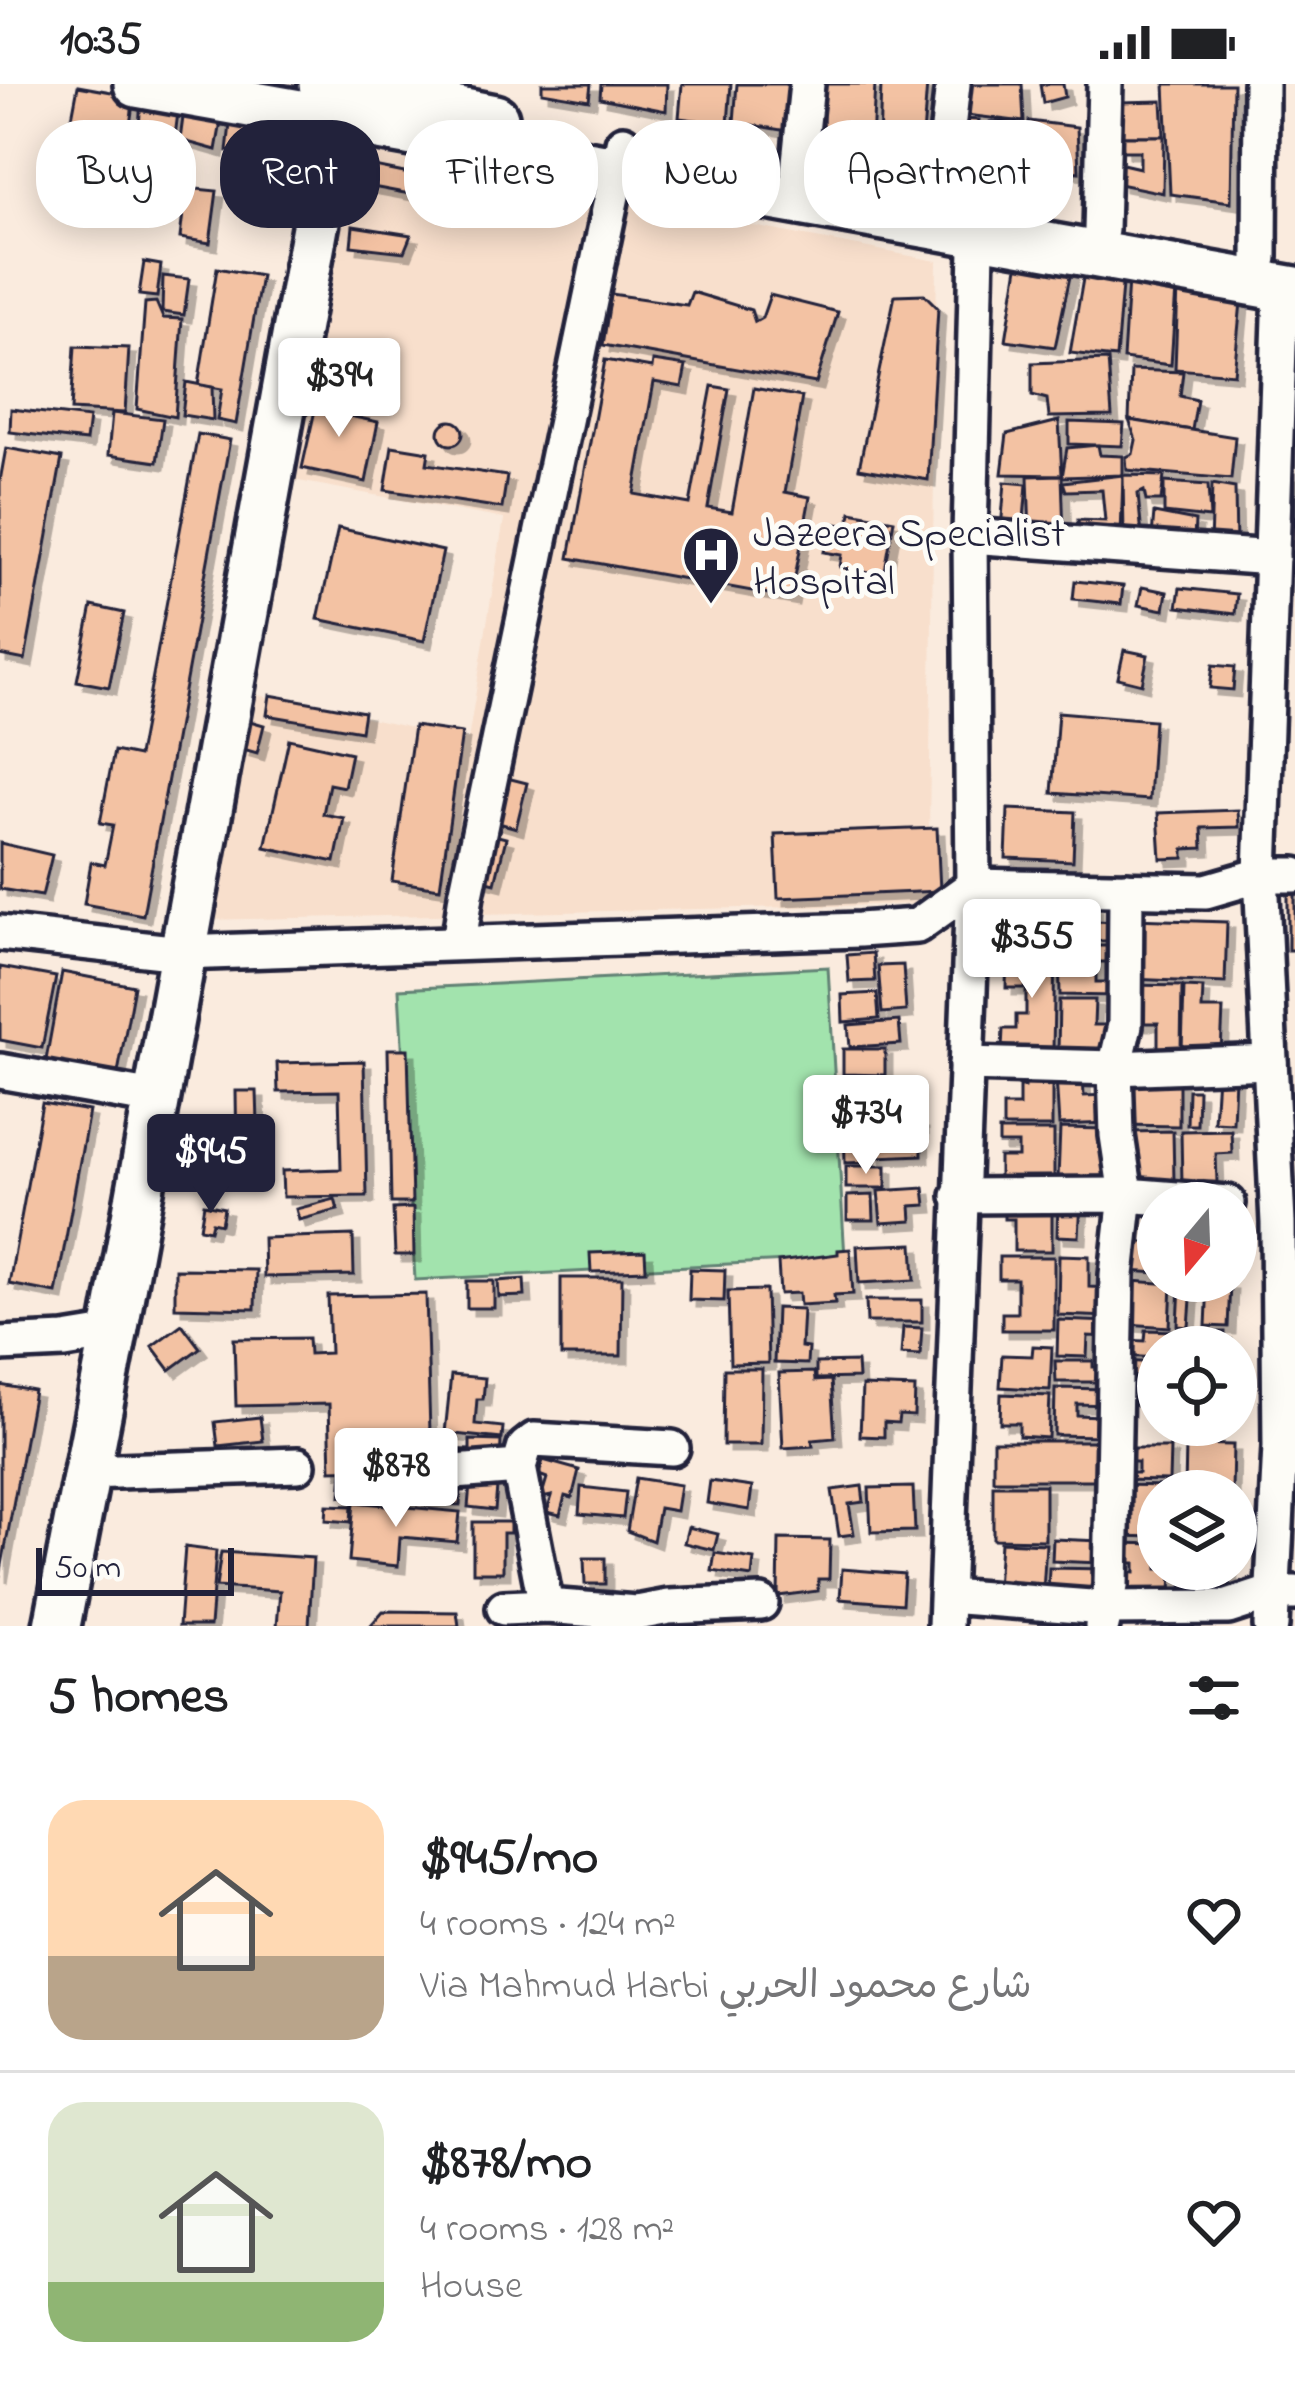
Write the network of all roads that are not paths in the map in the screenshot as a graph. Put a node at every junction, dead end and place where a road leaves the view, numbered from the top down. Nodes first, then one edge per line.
1 (137, 84) edge
2 (807, 84) edge
3 (953, 84) edge
4 (1105, 84) edge
5 (1261, 84) edge
6 (334, 94) edge
7 (956, 120) edge
8 (621, 157) joint
9 (780, 172) edge
10 (798, 172) junction
11 (804, 174) edge
12 (1073, 227) edge
13 (964, 228) edge
14 (1033, 228) edge
15 (1101, 230) junction
16 (1283, 275) edge
17 (970, 536) junction
18 (1272, 558) junction
19 (1261, 874) junction
20 (1295, 875) edge
21 (973, 886) junction
22 (1126, 889) junction
23 (0, 933) edge
24 (459, 943) junction
25 (181, 953) junction
26 (1281, 994) edge
27 (1270, 1062) junction
28 (966, 1064) junction
29 (1115, 1068) junction
30 (0, 1071) edge
31 (154, 1098) junction
32 (1284, 1127) edge
33 (1126, 1195) junction
34 (958, 1196) junction
35 (1137, 1196) edge
36 (1257, 1214) edge
37 (1278, 1223) junction
38 (1287, 1291) edge
39 (114, 1333) junction
40 (0, 1344) edge
41 (1287, 1446) edge
42 (672, 1448) dead end
43 (298, 1465) dead end
44 (519, 1467) junction
45 (87, 1472) junction
46 (442, 1473) dead end
47 (761, 1603) dead end
48 (1279, 1604) edge
49 (546, 1606) junction
50 (504, 1608) dead end
51 (946, 1611) edge
52 (1103, 1617) edge
53 (636, 1620) edge
54 (57, 1626) edge

1 - 6 main road
2 - 10 street
3 - 7 street
4 - 15 street
5 - 16 street
6 - 8 main road
6 - 25 main road
8 - 24 street
9 - 10 main road
10 - 11 main road
12 - 15 main road
13 - 17 street
14 - 16 main road
15 - 16 main road
16 - 18 street
17 - 18 street
17 - 21 street
18 - 19 street
19 - 20 street
19 - 22 street
19 - 26 street
21 - 22 street
21 - 24 street
21 - 28 street
22 - 29 street
23 - 25 street
24 - 25 street
25 - 31 main road
26 - 27 street
27 - 29 street
27 - 32 street
28 - 29 street
28 - 34 street
29 - 33 street
30 - 31 street
31 - 39 main road
32 - 37 street
33 - 34 street
33 - 35 street
33 - 52 street
34 - 51 street
36 - 37 street
37 - 38 street
38 - 41 street
39 - 40 street
39 - 45 main road
41 - 48 street
42 - 44 street
43 - 45 street
44 - 46 street
44 - 49 street
45 - 54 main road
47 - 53 street
48 - 52 street
49 - 50 street
49 - 53 street
51 - 52 street

